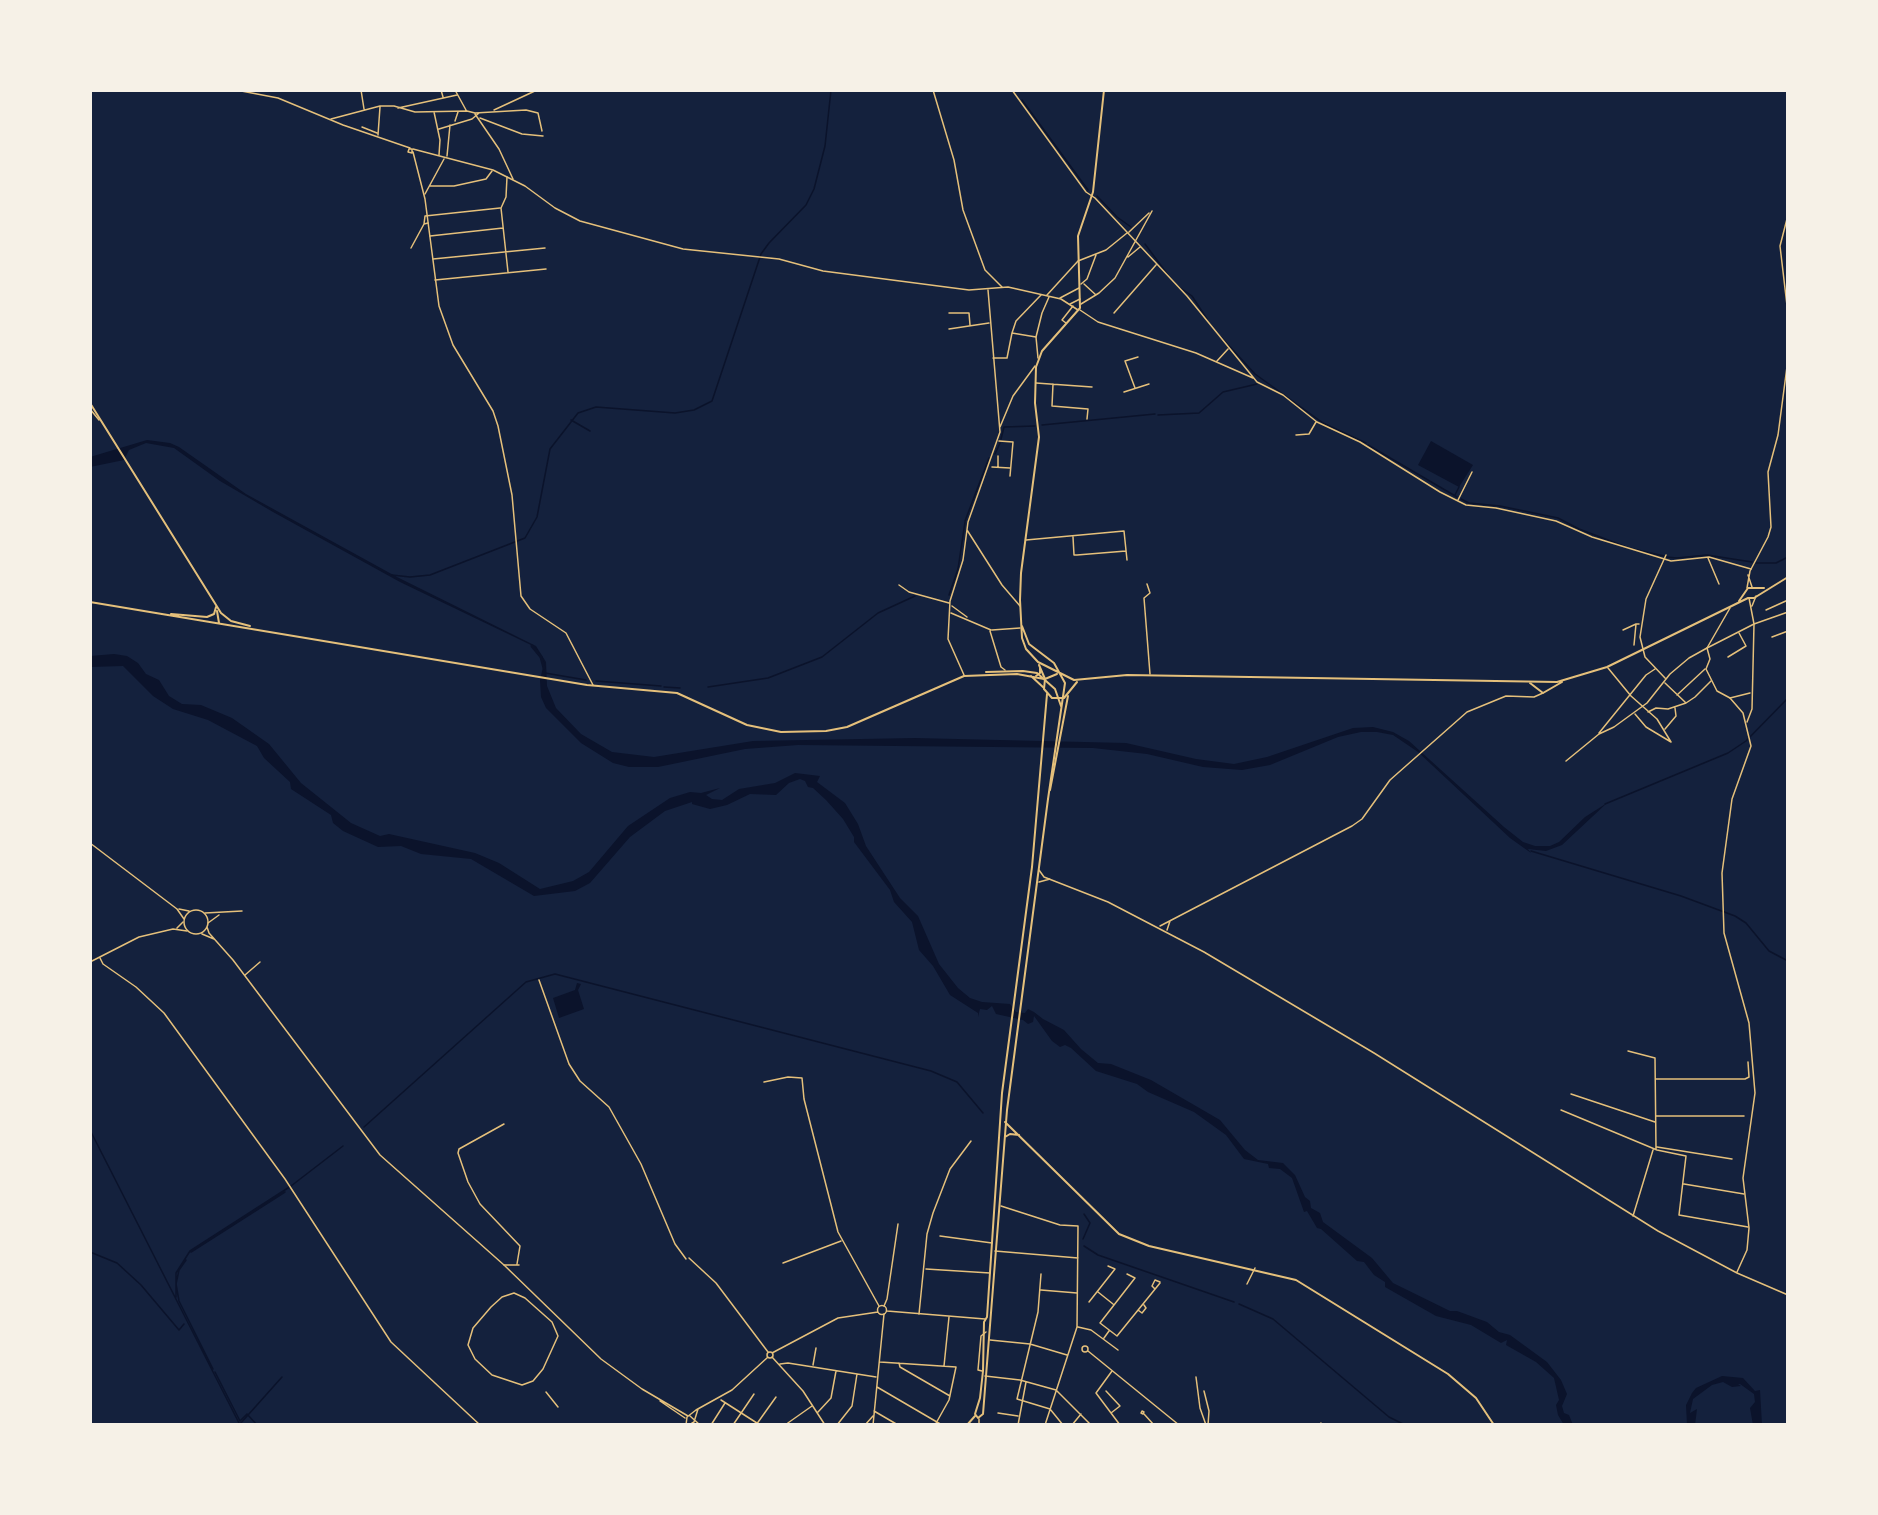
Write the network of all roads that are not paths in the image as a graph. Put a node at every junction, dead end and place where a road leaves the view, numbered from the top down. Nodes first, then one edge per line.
1 (236, 90) edge
2 (362, 90) edge
3 (441, 90) edge
4 (455, 90) edge
5 (537, 90) edge
6 (933, 90) edge
7 (1012, 90) edge
8 (1104, 90) edge
9 (457, 95) junction
10 (443, 97) junction
11 (460, 101) junction
12 (380, 106) junction
13 (398, 108) junction
14 (364, 110) junction
15 (493, 110) junction
16 (459, 111) junction
17 (468, 111) junction
18 (434, 112) junction
19 (477, 116) junction
20 (330, 120) junction
21 (455, 123) junction
22 (450, 124) junction
23 (362, 127) dead end
24 (439, 129) junction
25 (542, 131) dead end
26 (378, 135) junction
27 (543, 136) dead end
28 (409, 149) junction
29 (413, 152) junction
30 (438, 156) junction
31 (446, 157) junction
32 (509, 168) junction
33 (493, 170) junction
34 (507, 176) junction
35 (513, 180) junction
36 (430, 186) junction
37 (424, 194) junction
38 (1092, 194) junction
39 (501, 208) junction
40 (427, 215) junction
41 (1788, 215) edge
42 (428, 222) junction
43 (424, 224) junction
44 (503, 228) junction
45 (1128, 232) junction
46 (429, 236) junction
47 (1134, 239) junction
48 (1140, 247) junction
49 (411, 248) dead end
50 (545, 248) dead end
51 (506, 252) junction
52 (1097, 254) junction
53 (1127, 258) junction
54 (432, 259) junction
55 (1078, 261) junction
56 (1156, 264) junction
57 (546, 269) dead end
58 (508, 273) junction
59 (435, 280) junction
60 (1081, 285) junction
61 (1002, 288) junction
62 (988, 289) junction
63 (1041, 294) junction
64 (1096, 295) junction
65 (1048, 296) junction
66 (1058, 298) junction
67 (1081, 299) junction
68 (1081, 304) junction
69 (1072, 305) junction
70 (1080, 310) junction
71 (949, 313) dead end
72 (1114, 313) dead end
73 (1788, 314) edge
74 (990, 323) junction
75 (1067, 324) junction
76 (970, 326) junction
77 (949, 328) dead end
78 (1012, 333) junction
79 (1036, 337) junction
80 (1036, 349) junction
81 (1228, 349) junction
82 (1042, 351) junction
83 (1138, 357) dead end
84 (992, 358) junction
85 (1038, 358) junction
86 (1788, 359) edge
87 (1217, 362) junction
88 (1036, 367) junction
89 (1254, 378) junction
90 (1036, 383) junction
91 (1053, 384) junction
92 (1149, 384) dead end
93 (1092, 387) dead end
94 (1136, 388) junction
95 (1124, 392) dead end
96 (90, 404) edge
97 (90, 409) edge
98 (1087, 419) dead end
99 (102, 422) junction
100 (1317, 422) junction
101 (1000, 427) junction
102 (1298, 434) dead end
103 (998, 441) junction
104 (998, 456) dead end
105 (992, 468) dead end
106 (998, 468) junction
107 (1011, 468) junction
108 (1472, 472) dead end
109 (1010, 476) dead end
110 (1458, 501) junction
111 (967, 530) junction
112 (1073, 536) junction
113 (1026, 540) junction
114 (1127, 550) junction
115 (1708, 557) junction
116 (1665, 558) junction
117 (1127, 560) dead end
118 (1751, 568) junction
119 (1748, 574) junction
120 (1788, 577) edge
121 (1147, 584) dead end
122 (1719, 584) dead end
123 (899, 585) dead end
124 (1753, 587) junction
125 (1768, 587) junction
126 (1746, 590) junction
127 (210, 595) junction
128 (1756, 595) junction
129 (1749, 598) junction
130 (1788, 600) edge
131 (90, 602) edge
132 (1737, 603) junction
133 (950, 604) junction
134 (1732, 605) junction
135 (1020, 606) junction
136 (216, 607) junction
137 (1752, 607) junction
138 (1766, 610) dead end
139 (1788, 612) edge
140 (221, 613) junction
141 (950, 613) junction
142 (164, 614) junction
143 (967, 618) junction
144 (219, 623) junction
145 (1021, 623) junction
146 (1636, 624) junction
147 (1640, 624) junction
148 (1754, 624) junction
149 (255, 628) junction
150 (1021, 628) junction
151 (991, 630) junction
152 (1623, 630) dead end
153 (1788, 631) edge
154 (1739, 632) junction
155 (1772, 637) dead end
156 (1634, 645) dead end
157 (1707, 648) junction
158 (1642, 649) junction
159 (1728, 657) dead end
160 (1038, 663) junction
161 (1607, 667) junction
162 (1655, 668) junction
163 (1706, 669) junction
164 (1006, 671) junction
165 (1024, 672) junction
166 (978, 673) junction
167 (1059, 674) junction
168 (1150, 675) junction
169 (964, 676) junction
170 (1036, 676) junction
171 (1045, 679) junction
172 (1069, 679) junction
173 (1666, 679) junction
174 (1080, 680) junction
175 (1566, 680) junction
176 (1712, 680) junction
177 (1542, 681) junction
178 (1548, 682) junction
179 (1664, 682) junction
180 (1530, 683) junction
181 (594, 686) junction
182 (1044, 688) junction
183 (1539, 690) junction
184 (1549, 690) junction
185 (1070, 691) junction
186 (1543, 693) junction
187 (1751, 693) junction
188 (1047, 694) junction
189 (1677, 695) junction
190 (1068, 696) junction
191 (1536, 696) junction
192 (1631, 696) junction
193 (1730, 698) junction
194 (1686, 703) junction
195 (1642, 707) junction
196 (1675, 707) junction
197 (1648, 712) junction
198 (1061, 713) junction
199 (1634, 713) junction
200 (1747, 722) junction
201 (1665, 730) junction
202 (1599, 734) junction
203 (1055, 758) junction
204 (1566, 761) dead end
205 (90, 843) edge
206 (1039, 869) junction
207 (1050, 879) junction
208 (1038, 883) junction
209 (177, 909) junction
210 (190, 911) junction
211 (242, 911) dead end
212 (205, 914) junction
213 (220, 914) junction
214 (1171, 920) junction
215 (183, 921) junction
216 (208, 925) junction
217 (1159, 927) junction
218 (173, 929) junction
219 (187, 931) junction
220 (1166, 931) junction
221 (200, 934) junction
222 (217, 942) junction
223 (100, 958) junction
224 (90, 962) edge
225 (260, 962) dead end
226 (244, 975) junction
227 (539, 980) dead end
228 (1628, 1051) dead end
229 (1748, 1062) dead end
230 (1655, 1079) junction
231 (764, 1082) dead end
232 (1571, 1094) dead end
233 (1561, 1110) dead end
234 (1656, 1116) junction
235 (1744, 1116) dead end
236 (1005, 1122) junction
237 (1656, 1122) junction
238 (504, 1124) dead end
239 (1022, 1137) junction
240 (971, 1141) dead end
241 (1002, 1142) junction
242 (1655, 1149) junction
243 (1732, 1159) dead end
244 (1683, 1183) junction
245 (1744, 1194) junction
246 (998, 1204) junction
247 (1633, 1216) junction
248 (898, 1224) dead end
249 (1749, 1227) junction
250 (940, 1236) dead end
251 (842, 1241) junction
252 (993, 1243) junction
253 (995, 1251) junction
254 (1078, 1258) junction
255 (783, 1263) dead end
256 (504, 1265) junction
257 (517, 1265) junction
258 (1108, 1266) dead end
259 (1255, 1268) junction
260 (924, 1269) junction
261 (513, 1273) junction
262 (990, 1273) junction
263 (1737, 1273) junction
264 (1041, 1274) dead end
265 (1127, 1274) dead end
266 (1247, 1284) dead end
267 (1155, 1289) dead end
268 (1041, 1290) junction
269 (1097, 1291) junction
270 (1078, 1293) junction
271 (1788, 1295) edge
272 (1089, 1302) dead end
273 (1114, 1305) junction
274 (879, 1306) junction
275 (884, 1306) junction
276 (887, 1311) junction
277 (878, 1312) junction
278 (885, 1314) junction
279 (919, 1314) junction
280 (543, 1315) joint
281 (881, 1315) junction
282 (949, 1317) junction
283 (987, 1319) junction
284 (883, 1320) junction
285 (980, 1320) junction
286 (987, 1324) junction
287 (1077, 1327) junction
288 (1108, 1329) junction
289 (1100, 1336) junction
290 (1103, 1339) junction
291 (988, 1340) junction
292 (1030, 1344) junction
293 (816, 1348) dead end
294 (1118, 1350) dead end
295 (1088, 1351) dead end
296 (768, 1352) junction
297 (772, 1353) junction
298 (1068, 1355) junction
299 (768, 1357) junction
300 (772, 1357) junction
301 (880, 1362) junction
302 (899, 1363) junction
303 (780, 1364) junction
304 (813, 1366) junction
305 (944, 1366) junction
306 (836, 1370) junction
307 (1113, 1371) junction
308 (857, 1374) junction
309 (985, 1376) junction
310 (878, 1377) junction
311 (1196, 1377) dead end
312 (1020, 1380) junction
313 (1026, 1382) junction
314 (877, 1387) junction
315 (1056, 1390) junction
316 (1106, 1391) dead end
317 (546, 1392) dead end
318 (1198, 1393) junction
319 (754, 1394) dead end
320 (951, 1396) junction
321 (776, 1397) dead end
322 (721, 1400) dead end
323 (1023, 1401) junction
324 (726, 1403) junction
325 (812, 1405) junction
326 (558, 1407) dead end
327 (699, 1407) junction
328 (1050, 1409) junction
329 (874, 1411) junction
330 (976, 1411) junction
331 (982, 1412) junction
332 (742, 1413) junction
333 (818, 1413) junction
334 (998, 1413) dead end
335 (1081, 1413) junction
336 (1110, 1413) junction
337 (1144, 1414) dead end
338 (873, 1415) junction
339 (975, 1416) junction
340 (1020, 1417) junction
341 (687, 1418) junction
342 (979, 1418) junction
343 (694, 1419) junction
344 (823, 1421) junction
345 (937, 1422) junction
346 (690, 1424) edge
347 (757, 1424) edge
348 (480, 1425) edge
349 (698, 1425) edge
350 (711, 1425) edge
351 (733, 1425) edge
352 (785, 1425) edge
353 (819, 1425) edge
354 (825, 1425) edge
355 (837, 1425) edge
356 (866, 1425) edge
357 (873, 1425) edge
358 (898, 1425) edge
359 (935, 1425) edge
360 (942, 1425) edge
361 (967, 1425) edge
362 (979, 1425) edge
363 (1018, 1425) edge
364 (1045, 1425) edge
365 (1063, 1425) edge
366 (1072, 1425) edge
367 (1091, 1425) edge
368 (1120, 1425) edge
369 (1154, 1425) edge
370 (1179, 1425) edge
371 (1207, 1425) edge
372 (1494, 1425) edge

1 - 20 street
2 - 14 street
3 - 10 street
4 - 9 street
5 - 15 street
6 - 61 street
7 - 38 street
8 - 38 main road
9 - 10 street
9 - 11 street
10 - 13 street
11 - 16 street
11 - 17 street
12 - 13 street
12 - 14 street
12 - 26 street
13 - 18 street
14 - 20 street
15 - 19 street
15 - 25 street
16 - 17 street
16 - 18 street
16 - 21 street
17 - 19 street
18 - 24 street
19 - 21 street
19 - 27 street
19 - 32 street
20 - 26 street
21 - 22 street
22 - 24 street
22 - 31 street
23 - 26 street
24 - 30 street
26 - 28 street
28 - 29 street
28 - 29 street
29 - 30 street
29 - 37 street
30 - 31 street
31 - 33 street
31 - 36 street
32 - 34 street
32 - 35 street
33 - 34 street
33 - 36 street
34 - 35 street
34 - 39 street
35 - 62 street
36 - 37 street
37 - 40 street
38 - 45 street
38 - 55 main road
39 - 40 street
39 - 44 street
40 - 42 street
40 - 43 street
41 - 73 street
42 - 43 street
42 - 46 street
43 - 49 street
44 - 46 street
44 - 51 street
45 - 47 street
45 - 47 street
45 - 52 street
46 - 54 street
47 - 48 street
47 - 53 street
48 - 53 street
48 - 56 street
50 - 51 street
51 - 54 street
51 - 58 street
52 - 55 street
52 - 60 street
53 - 64 street
54 - 59 street
55 - 60 main road
55 - 65 street
56 - 72 street
56 - 81 street
57 - 58 street
58 - 59 street
59 - 181 street
60 - 64 street
60 - 66 street
60 - 67 main road
61 - 62 street
61 - 63 street
62 - 74 street
63 - 65 street
63 - 78 street
64 - 68 street
65 - 66 street
65 - 79 street
66 - 69 street
67 - 68 main road
67 - 69 street
68 - 70 main road
69 - 70 street
69 - 75 street
70 - 75 main road
70 - 87 street
71 - 76 street
74 - 76 street
74 - 84 street
75 - 82 main road
76 - 77 street
78 - 79 street
78 - 84 street
79 - 80 street
80 - 82 street
80 - 85 street
81 - 87 street
81 - 89 street
82 - 85 main road
83 - 94 street
84 - 101 street
85 - 88 main road
86 - 118 street
87 - 89 street
88 - 90 main road
88 - 101 street
89 - 100 street
90 - 91 street
90 - 113 main road
91 - 93 street
91 - 98 street
92 - 94 street
94 - 95 street
96 - 99 main road
97 - 99 street
99 - 127 main road
100 - 102 street
100 - 110 street
101 - 103 street
103 - 107 street
103 - 111 street
104 - 106 street
105 - 106 street
106 - 107 street
107 - 109 street
108 - 110 street
110 - 116 street
111 - 133 street
111 - 135 street
112 - 113 street
112 - 114 street
112 - 114 street
113 - 135 main road
114 - 117 street
115 - 116 street
115 - 118 street
115 - 122 street
116 - 147 street
118 - 119 street
119 - 124 street
119 - 126 street
120 - 125 main road
121 - 168 street
123 - 133 street
124 - 125 main road
124 - 126 main road
124 - 128 main road
125 - 128 main road
126 - 129 main road
126 - 132 main road
127 - 136 main road
127 - 140 main road
128 - 129 main road
128 - 137 street
129 - 132 main road
129 - 137 street
130 - 138 street
131 - 142 main road
132 - 134 main road
133 - 141 street
133 - 143 street
134 - 157 street
134 - 158 main road
135 - 145 main road
136 - 142 main road
136 - 144 main road
137 - 148 street
139 - 148 street
140 - 144 main road
140 - 149 main road
141 - 143 street
141 - 169 street
142 - 144 main road
143 - 151 street
144 - 149 main road
145 - 150 main road
145 - 198 main road
146 - 147 street
146 - 152 street
146 - 156 street
147 - 158 street
148 - 154 street
148 - 187 street
149 - 181 main road
150 - 151 street
150 - 160 main road
151 - 164 street
153 - 155 street
154 - 157 street
154 - 159 street
157 - 163 street
157 - 173 street
158 - 161 main road
158 - 162 street
160 - 167 main road
160 - 170 main road
160 - 171 main road
161 - 175 main road
161 - 192 street
162 - 173 street
162 - 192 street
163 - 176 street
163 - 189 street
164 - 165 main road
164 - 166 main road
165 - 166 main road
165 - 170 main road
165 - 182 main road
165 - 198 main road
166 - 169 main road
167 - 171 main road
167 - 172 main road
168 - 174 main road
168 - 180 main road
169 - 181 main road
170 - 171 main road
171 - 182 main road
172 - 174 main road
172 - 185 main road
173 - 179 street
174 - 185 main road
175 - 178 main road
175 - 184 main road
176 - 193 street
176 - 194 street
177 - 178 main road
177 - 180 main road
177 - 183 main road
178 - 184 main road
179 - 189 street
179 - 195 street
180 - 183 main road
182 - 188 main road
183 - 186 main road
183 - 191 street
184 - 186 main road
185 - 190 main road
186 - 191 street
187 - 193 street
187 - 200 street
188 - 190 main road
188 - 241 main road
189 - 194 street
190 - 203 main road
191 - 214 street
192 - 195 street
192 - 202 street
193 - 200 street
194 - 196 street
195 - 197 street
195 - 199 street
196 - 197 street
196 - 201 street
197 - 201 street
198 - 203 main road
199 - 201 street
199 - 202 street
200 - 245 street
202 - 204 street
203 - 206 main road
205 - 209 street
206 - 207 street
206 - 208 main road
207 - 208 street
207 - 217 street
208 - 236 main road
209 - 210 street
209 - 215 street
210 - 212 street
210 - 215 street
211 - 213 street
212 - 213 street
212 - 216 street
213 - 216 street
214 - 217 street
214 - 220 street
215 - 218 street
215 - 219 street
216 - 221 street
216 - 222 street
217 - 220 street
218 - 219 street
218 - 223 street
219 - 221 street
220 - 247 street
221 - 222 street
222 - 226 street
223 - 224 street
223 - 348 street
225 - 226 street
226 - 256 street
227 - 296 street
228 - 230 street
229 - 230 street
230 - 234 street
231 - 251 street
232 - 237 street
233 - 242 street
234 - 235 street
234 - 237 street
236 - 239 main road
236 - 241 main road
237 - 242 street
238 - 257 street
239 - 241 main road
239 - 259 main road
240 - 260 street
241 - 246 main road
242 - 243 street
242 - 244 street
242 - 247 street
244 - 245 street
244 - 249 street
245 - 249 street
246 - 252 main road
246 - 253 main road
246 - 254 street
247 - 263 street
248 - 275 street
249 - 263 street
250 - 252 street
251 - 255 street
251 - 274 street
252 - 262 main road
253 - 254 street
253 - 283 main road
254 - 270 street
256 - 257 street
256 - 261 street
257 - 261 street
258 - 269 street
259 - 266 street
259 - 372 main road
260 - 262 street
260 - 279 street
261 - 341 street
262 - 283 main road
263 - 271 street
264 - 268 street
265 - 273 street
267 - 288 street
268 - 270 street
268 - 292 street
269 - 272 street
269 - 273 street
270 - 287 street
273 - 288 street
274 - 275 street
274 - 277 street
275 - 276 street
276 - 278 street
276 - 279 street
277 - 281 street
277 - 297 street
278 - 281 street
278 - 284 street
279 - 282 street
280 - 280 street
281 - 284 street
282 - 285 street
282 - 305 street
283 - 285 street
283 - 286 main road
283 - 286 main road
284 - 301 street
285 - 286 street
286 - 291 main road
286 - 330 main road
287 - 289 street
287 - 298 street
288 - 289 street
288 - 290 street
289 - 290 street
290 - 294 street
291 - 292 street
291 - 309 main road
292 - 298 street
292 - 312 street
293 - 304 street
295 - 307 street
296 - 297 street
296 - 299 street
297 - 300 street
298 - 315 street
299 - 300 street
299 - 327 street
300 - 303 street
301 - 302 street
301 - 310 street
302 - 305 street
302 - 320 street
303 - 304 street
303 - 325 street
304 - 306 street
305 - 320 street
306 - 308 street
306 - 333 street
307 - 336 street
307 - 370 street
308 - 310 street
308 - 355 street
309 - 312 street
309 - 331 main road
310 - 314 street
311 - 318 street
312 - 313 street
312 - 323 street
313 - 315 street
313 - 323 street
314 - 329 street
314 - 345 street
315 - 328 street
315 - 335 street
316 - 336 street
317 - 326 street
318 - 371 street
318 - 371 street
319 - 332 street
320 - 345 street
321 - 347 street
322 - 324 street
323 - 328 street
323 - 340 street
324 - 332 street
324 - 350 street
325 - 333 street
325 - 352 street
327 - 341 street
327 - 343 street
328 - 364 street
328 - 365 street
329 - 338 street
329 - 358 street
330 - 331 main road
330 - 339 main road
331 - 342 main road
332 - 347 street
332 - 351 street
333 - 344 street
334 - 340 street
335 - 366 street
335 - 367 street
336 - 368 street
337 - 369 street
338 - 356 street
338 - 357 street
339 - 342 main road
339 - 361 main road
340 - 363 street
341 - 343 street
341 - 346 street
342 - 362 street
343 - 346 street
343 - 349 street
344 - 353 street
344 - 354 street
345 - 359 street
345 - 360 street
346 - 349 street

